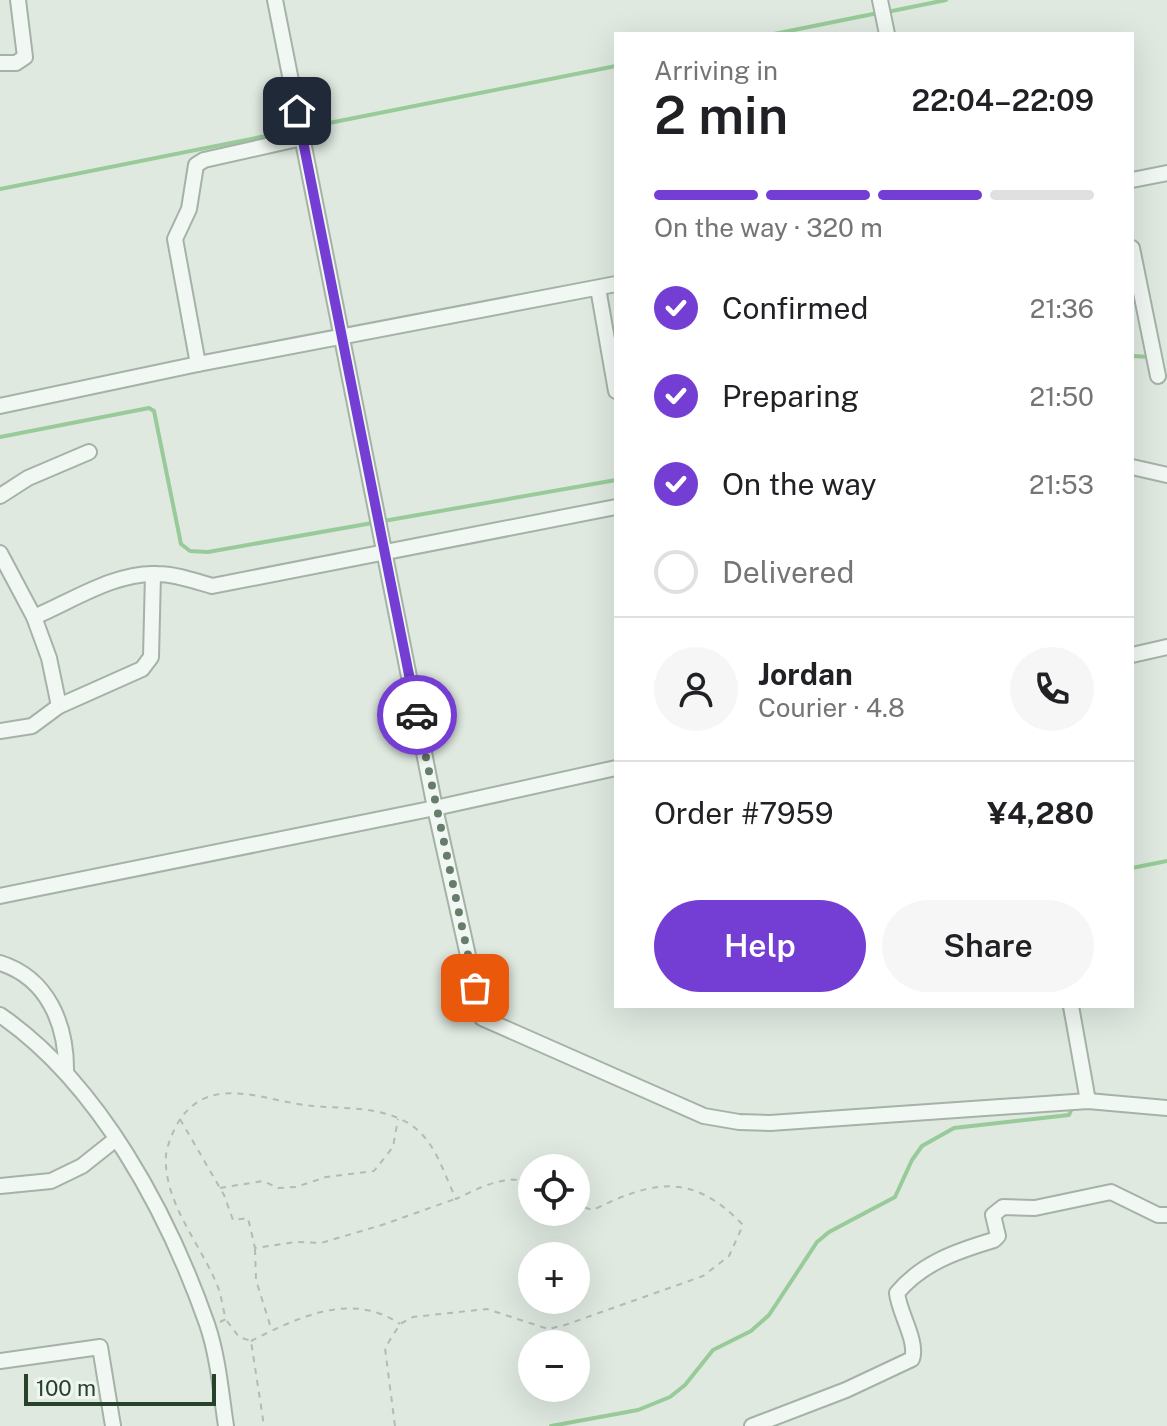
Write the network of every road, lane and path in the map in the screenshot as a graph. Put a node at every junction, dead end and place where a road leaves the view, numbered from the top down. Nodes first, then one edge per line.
1 (18, 0) edge
2 (275, 0) edge
3 (880, 0) edge
4 (887, 32) edge
5 (0, 63) edge
6 (302, 138) junction
7 (1167, 173) edge
8 (1134, 180) edge
9 (1134, 258) edge
10 (614, 284) edge
11 (598, 288) junction
12 (341, 335) junction
13 (198, 364) junction
14 (1158, 376) dead end
15 (614, 380) edge
16 (0, 406) edge
17 (89, 452) dead end
18 (1134, 467) edge
19 (1167, 475) edge
20 (0, 496) edge
21 (614, 507) edge
22 (384, 550) junction
23 (0, 553) edge
24 (153, 574) junction
25 (34, 617) junction
26 (1167, 647) edge
27 (1134, 655) edge
28 (59, 706) junction
29 (0, 731) edge
30 (614, 768) edge
31 (435, 808) junction
32 (0, 896) edge
33 (0, 963) edge
34 (1071, 1008) edge
35 (0, 1015) edge
36 (66, 1073) junction
37 (1088, 1101) junction
38 (1167, 1108) edge
39 (398, 1118) junction
40 (180, 1119) junction
41 (116, 1139) junction
42 (518, 1179) edge
43 (0, 1186) edge
44 (220, 1188) junction
45 (456, 1199) junction
46 (590, 1209) edge
47 (1167, 1215) edge
48 (255, 1248) junction
49 (226, 1319) junction
50 (400, 1324) junction
51 (208, 1327) junction
52 (272, 1330) junction
53 (251, 1341) junction
54 (0, 1361) edge
55 (113, 1426) edge
56 (226, 1426) edge
57 (264, 1426) edge
58 (395, 1426) edge
59 (752, 1426) edge

1 - 5 street
2 - 6 street
3 - 4 street
6 - 12 street
6 - 13 street
7 - 8 street
9 - 14 street
10 - 11 street
11 - 12 street
11 - 15 street
12 - 13 street
12 - 22 street
13 - 16 street
17 - 20 street
18 - 19 street
21 - 22 street
22 - 24 street
22 - 31 street
23 - 25 street
24 - 25 street
24 - 28 street
25 - 28 street
26 - 27 street
28 - 29 street
30 - 31 street
31 - 32 street
31 - 37 street
33 - 36 street
34 - 37 street
35 - 36 street
36 - 41 street
37 - 38 street
39 - 40 path
39 - 44 path
39 - 45 path
40 - 44 path
40 - 49 path
41 - 43 street
41 - 51 street
42 - 45 path
44 - 48 path
45 - 48 path
46 - 50 path
47 - 59 street
48 - 52 path
49 - 51 path
49 - 53 path
50 - 52 path
50 - 58 path
51 - 56 street
52 - 53 path
53 - 57 path
54 - 55 street

